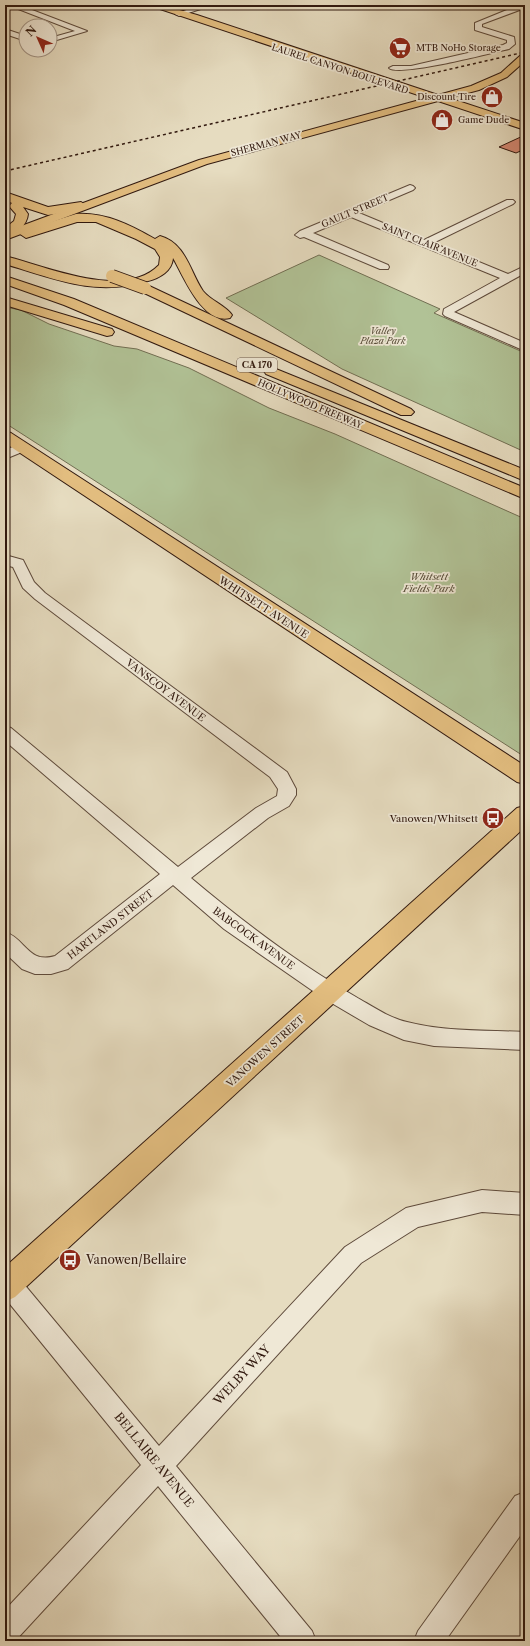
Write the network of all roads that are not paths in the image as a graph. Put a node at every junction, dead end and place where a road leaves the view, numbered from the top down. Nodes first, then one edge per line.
1 (12, 5) edge
2 (152, 5) edge
3 (209, 5) edge
4 (525, 5) edge
5 (179, 14) junction
6 (48, 18) edge
7 (58, 22) edge
8 (5, 31) edge
9 (18, 36) edge
10 (58, 38) edge
11 (525, 56) edge
12 (525, 67) edge
13 (393, 68) dead end
14 (442, 101) junction
15 (525, 128) edge
16 (179, 173) junction
17 (410, 188) dead end
18 (5, 196) edge
19 (5, 201) edge
20 (91, 202) junction
21 (510, 202) dead end
22 (107, 203) junction
23 (350, 213) junction
24 (5, 233) edge
25 (26, 234) junction
26 (5, 236) edge
27 (5, 241) edge
28 (426, 243) junction
29 (5, 253) edge
30 (5, 260) edge
31 (384, 267) dead end
32 (5, 268) edge
33 (525, 269) edge
34 (5, 272) edge
35 (5, 275) edge
36 (509, 278) junction
37 (5, 280) edge
38 (5, 301) edge
39 (120, 308) dead end
40 (525, 347) edge
41 (259, 366) dead end
42 (328, 374) junction
43 (284, 392) junction
44 (10, 446) edge
45 (507, 468) junction
46 (525, 476) edge
47 (525, 482) edge
48 (525, 486) edge
49 (525, 494) edge
50 (5, 560) edge
51 (5, 732) edge
52 (525, 776) edge
53 (287, 789) joint
54 (525, 814) edge
55 (175, 877) junction
56 (5, 940) edge
57 (330, 992) junction
58 (525, 1041) edge
59 (525, 1204) edge
60 (6, 1283) edge
61 (158, 1466) junction
62 (525, 1506) edge
63 (5, 1631) edge
64 (302, 1641) edge
65 (428, 1641) edge

1 - 6 street
2 - 5 main road, LAUREL CANYON BOULEVARD
3 - 5 street
4 - 13 street
5 - 14 main road, LAUREL CANYON BOULEVARD
7 - 10 street
8 - 9 street
11 - 14 main road, SHERMAN WAY
12 - 14 main road, SHERMAN WAY
14 - 15 main road, LAUREL CANYON BOULEVARD
14 - 16 main road, SHERMAN WAY
16 - 20 main road, SHERMAN WAY
16 - 22 main road, SHERMAN WAY
17 - 23 street, GAULT STREET
18 - 20 main road
19 - 24 main road
20 - 26 main road, SHERMAN WAY
21 - 28 street
22 - 25 main road, SHERMAN WAY
22 - 42 main road
23 - 28 street, SAINT CLAIR AVENUE
23 - 31 street, GAULT STREET
25 - 27 main road, SHERMAN WAY
25 - 30 main road
28 - 36 street, SAINT CLAIR AVENUE
29 - 42 main road, bridge
32 - 39 main road
33 - 36 street
34 - 47 main road
35 - 48 main road
36 - 40 street
37 - 43 main road, HOLLYWOOD FREEWAY / CA 170
38 - 43 main road
41 - 45 main road, HOLLYWOOD FREEWAY / CA 170
42 - 45 main road
43 - 49 main road, HOLLYWOOD FREEWAY / CA 170
44 - 52 main road, WHITSETT AVENUE
45 - 46 main road, HOLLYWOOD FREEWAY / CA 170
50 - 53 street, VANSCOY AVENUE
51 - 55 street, BABCOCK AVENUE
53 - 55 street, HARTLAND STREET
54 - 57 main road, VANOWEN STREET
55 - 56 street, HARTLAND STREET
55 - 57 street, BABCOCK AVENUE
57 - 58 street, BABCOCK AVENUE
57 - 60 main road, VANOWEN STREET
59 - 61 street, WELBY WAY
60 - 61 street, BELLAIRE AVENUE
61 - 63 street, WELBY WAY
61 - 64 street, BELLAIRE AVENUE
62 - 65 street

